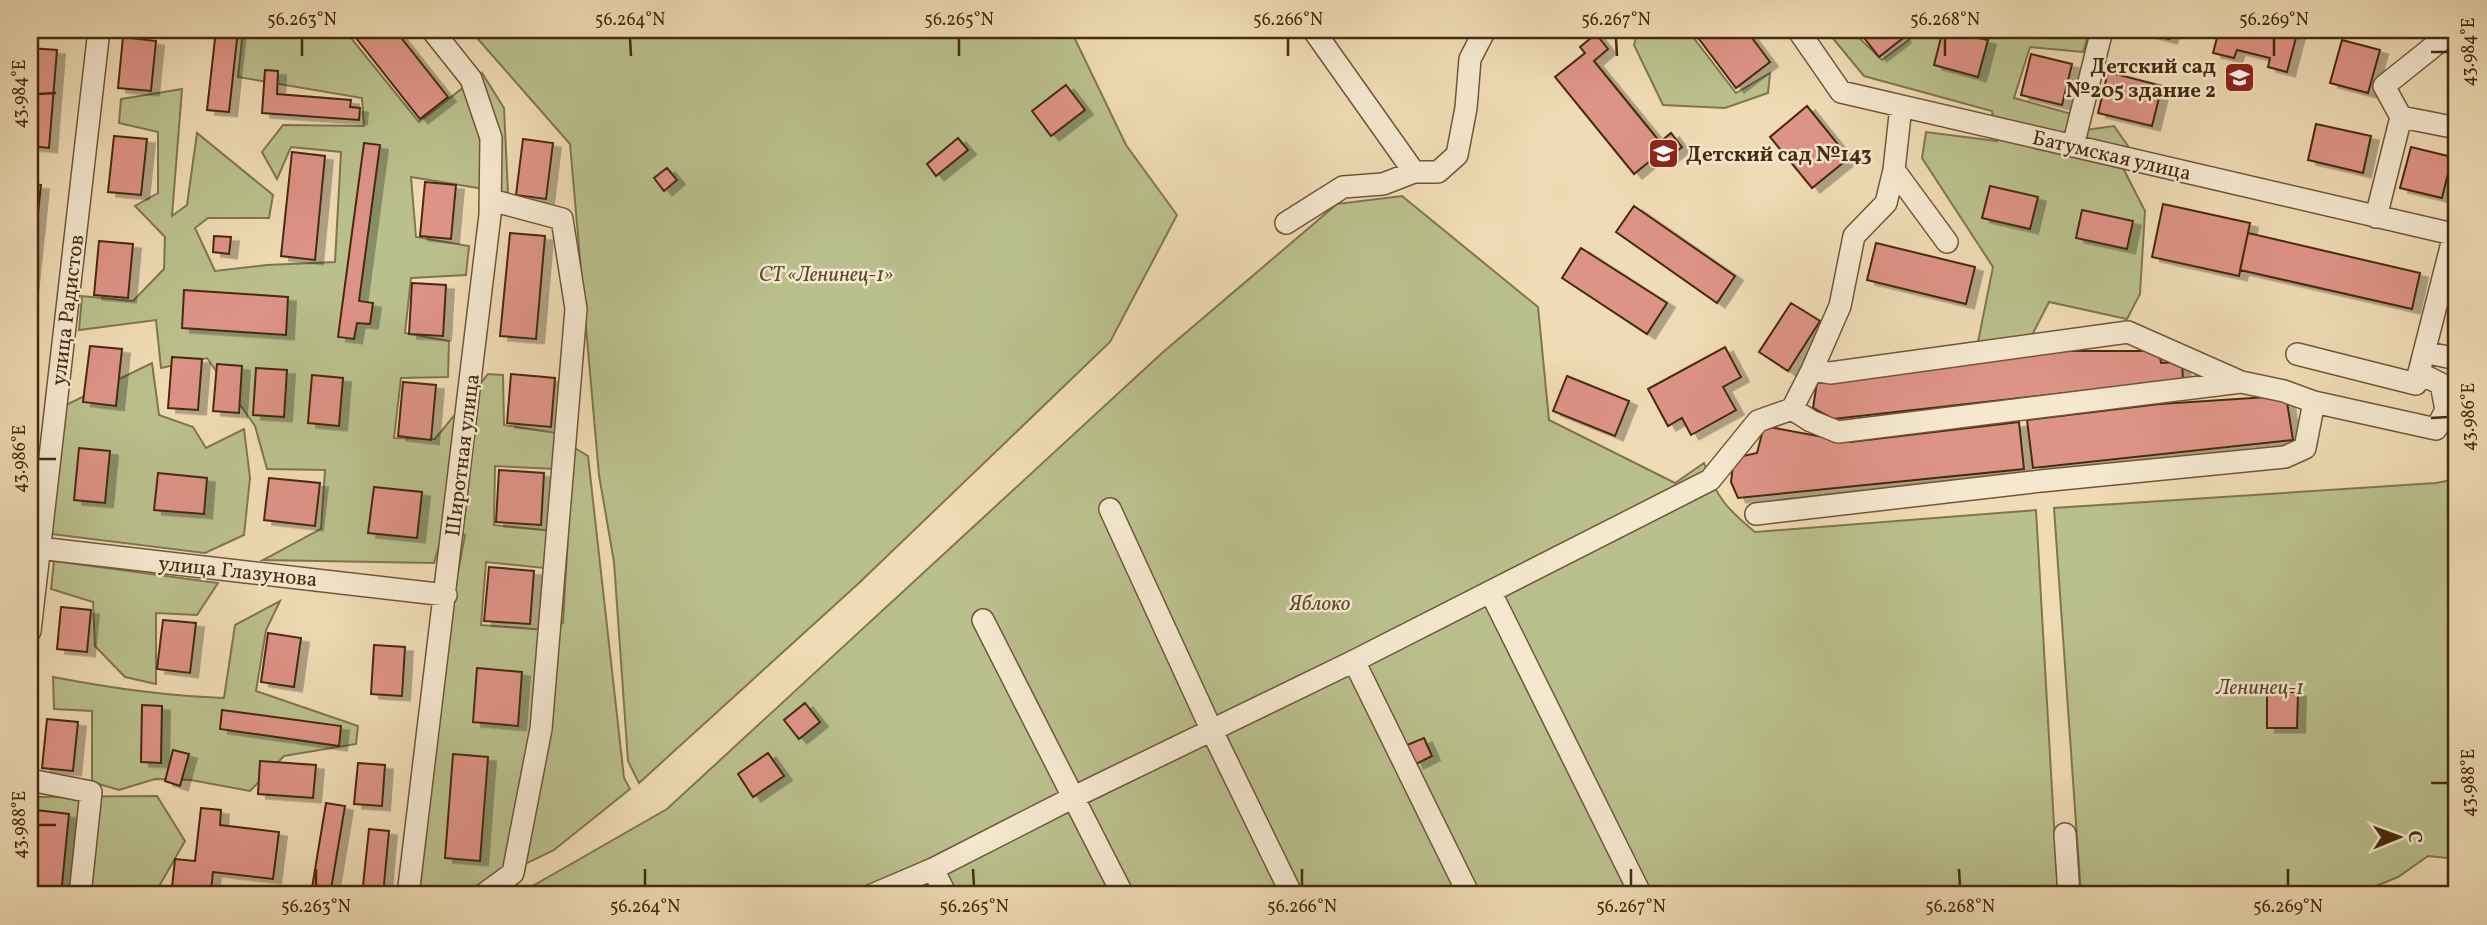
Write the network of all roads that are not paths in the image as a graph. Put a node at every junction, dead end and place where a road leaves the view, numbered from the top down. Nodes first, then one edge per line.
1 (99, 30) edge
2 (432, 30) edge
3 (1315, 30) edge
4 (1485, 30) edge
5 (1798, 30) edge
6 (2102, 30) edge
7 (2454, 30) edge
8 (1901, 106) junction
9 (2400, 117) junction
10 (2457, 128) edge
11 (2073, 146) junction
12 (1894, 170) junction
13 (1414, 172) junction
14 (1402, 196) dead end
15 (491, 200) junction
16 (2376, 216) junction
17 (1286, 223) dead end
18 (2456, 235) edge
19 (1947, 242) dead end
20 (2297, 354) dead end
21 (2457, 359) edge
22 (2421, 363) junction
23 (1812, 370) junction
24 (2241, 382) junction
25 (2314, 402) junction
26 (1792, 409) junction
27 (1111, 509) dead end
28 (1756, 514) dead end
29 (35, 548) edge
30 (1491, 593) junction
31 (446, 595) junction
32 (983, 620) dead end
33 (30, 631) edge
34 (1354, 661) junction
35 (1212, 731) junction
36 (30, 780) edge
37 (1074, 797) junction
38 (2065, 834) dead end
39 (933, 869) junction
40 (80, 895) edge
41 (408, 895) edge
42 (483, 895) edge
43 (872, 895) edge
44 (946, 895) edge
45 (1123, 895) edge
46 (1293, 895) edge
47 (1469, 895) edge
48 (1641, 895) edge
49 (2069, 895) edge

1 - 29 street, улица Радистов
2 - 15 street, Широтная улица
3 - 13 street
4 - 13 street
5 - 8 street, Батумская улица
6 - 11 street
7 - 9 street
8 - 11 street, Батумская улица
8 - 12 street
9 - 10 street
9 - 16 street
11 - 16 street, Батумская улица
12 - 19 street
12 - 23 street
13 - 14 street
13 - 17 street
15 - 31 street, Широтная улица
15 - 42 street
16 - 18 street, Батумская улица
18 - 22 street
20 - 22 street
21 - 22 street
22 - 25 street
23 - 24 street
23 - 26 street
24 - 25 street
24 - 26 street
25 - 28 street
26 - 30 street
27 - 35 street
29 - 31 street, улица Глазунова
29 - 33 street, улица Радистов
30 - 34 street
30 - 48 street
31 - 41 street, Широтная улица
32 - 37 street
34 - 35 street
34 - 47 street
35 - 37 street
35 - 46 street
36 - 40 street
37 - 39 street
37 - 45 street
38 - 49 street
39 - 43 street
39 - 44 street

